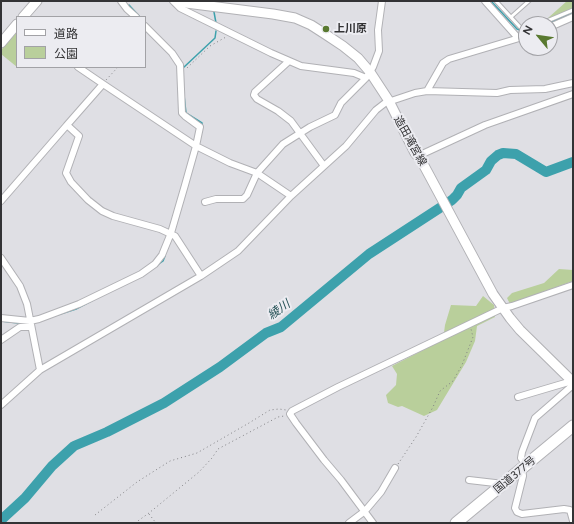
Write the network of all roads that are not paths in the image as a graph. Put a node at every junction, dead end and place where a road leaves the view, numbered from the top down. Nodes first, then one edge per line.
1 (37, 1) edge
2 (173, 1) edge
3 (177, 1) edge
4 (382, 1) edge
5 (485, 1) edge
6 (496, 1) edge
7 (529, 1) edge
8 (123, 2) edge
9 (573, 10) edge
10 (24, 16) edge
11 (135, 16) edge
12 (558, 16) edge
13 (511, 17) junction
14 (573, 17) edge
15 (558, 24) edge
16 (16, 25) edge
17 (518, 25) edge
18 (146, 27) edge
19 (518, 38) joint
20 (1, 43) edge
21 (289, 61) junction
22 (79, 68) edge
23 (368, 75) junction
24 (573, 83) edge
25 (103, 84) junction
26 (427, 91) junction
27 (573, 94) edge
28 (389, 102) junction
29 (67, 125) junction
30 (301, 133) junction
31 (196, 146) junction
32 (418, 156) junction
33 (324, 166) junction
34 (257, 174) junction
35 (291, 196) junction
36 (1, 200) edge
37 (205, 202) dead end
38 (171, 233) junction
39 (1, 258) edge
40 (201, 276) junction
41 (573, 285) edge
42 (503, 308) junction
43 (1, 318) edge
44 (31, 324) junction
45 (1, 340) edge
46 (40, 370) junction
47 (573, 383) edge
48 (518, 397) dead end
49 (1, 405) edge
50 (573, 426) edge
51 (524, 467) junction
52 (395, 468) road end
53 (469, 480) dead end
54 (503, 485) junction
55 (572, 510) edge
56 (365, 511) junction
57 (573, 521) edge
58 (349, 523) edge
59 (373, 523) edge
60 (456, 523) edge

1 - 10 main road
2 - 21 street
3 - 23 main road, 造田滝宮線
4 - 23 street
5 - 19 street
6 - 13 lane
7 - 13 lane
8 - 11 street
9 - 12 lane
13 - 17 lane
14 - 15 street
16 - 20 main road
18 - 31 street
19 - 26 street
21 - 23 street
21 - 30 street
22 - 25 street
23 - 28 main road, 造田滝宮線
23 - 30 street
24 - 26 street
25 - 29 street
25 - 31 street
26 - 28 street
27 - 32 street
28 - 32 main road, 造田滝宮線
28 - 33 street
29 - 36 street
29 - 38 street
30 - 33 street
30 - 34 street
31 - 34 street
31 - 38 street
32 - 42 main road, 造田滝宮線
33 - 35 street
34 - 35 street
34 - 37 street
35 - 40 street
38 - 40 street
38 - 44 street
39 - 44 street
40 - 46 street
41 - 42 street
42 - 47 main road, 造田滝宮線
42 - 56 street
43 - 44 street
44 - 45 street
44 - 46 street
46 - 49 street
47 - 48 street
47 - 51 street
50 - 51 highway, 国道377号
51 - 54 highway, 国道377号
51 - 55 street
52 - 56 street
53 - 54 street
54 - 60 highway, 国道377号
55 - 57 street
56 - 58 street
56 - 59 street

